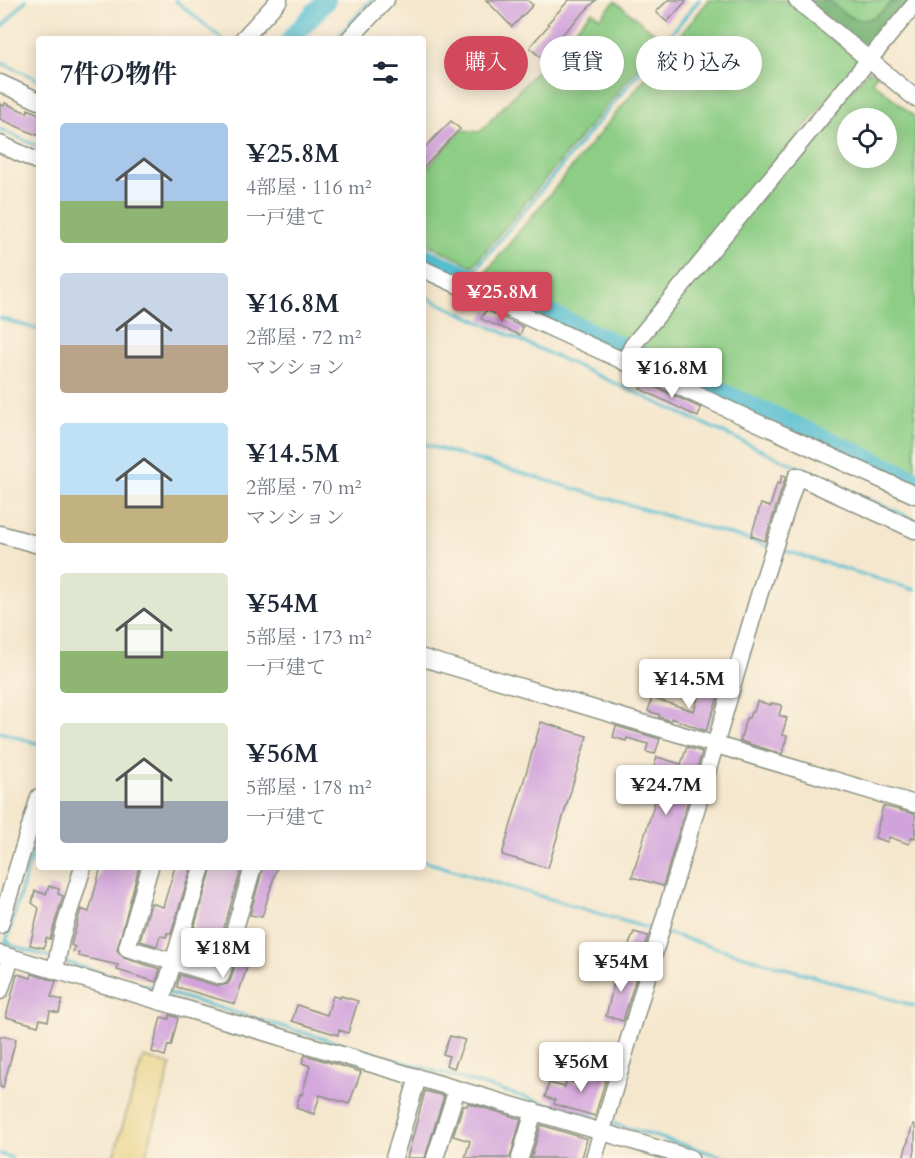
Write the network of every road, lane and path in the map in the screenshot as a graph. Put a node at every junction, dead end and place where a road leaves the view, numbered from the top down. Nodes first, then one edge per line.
1 (279, 0) edge
2 (386, 0) edge
3 (797, 0) edge
4 (915, 4) edge
5 (246, 36) edge
6 (352, 36) edge
7 (869, 59) junction
8 (0, 83) edge
9 (915, 98) edge
10 (36, 100) edge
11 (0, 144) edge
12 (36, 161) edge
13 (426, 270) edge
14 (624, 362) junction
15 (915, 495) edge
16 (915, 530) edge
17 (0, 534) edge
18 (36, 544) edge
19 (426, 659) edge
20 (717, 740) junction
21 (915, 804) edge
22 (36, 809) edge
23 (82, 870) edge
24 (149, 870) edge
25 (201, 870) edge
26 (252, 870) edge
27 (0, 925) edge
28 (5, 955) edge
29 (57, 962) junction
30 (173, 962) junction
31 (0, 992) edge
32 (163, 995) junction
33 (418, 1077) junction
34 (457, 1089) junction
35 (534, 1111) junction
36 (604, 1125) junction
37 (394, 1158) edge
38 (435, 1158) edge
39 (520, 1158) edge
40 (594, 1158) edge
41 (690, 1158) edge

1 - 5 street
2 - 6 street
3 - 7 street
4 - 7 street
7 - 9 street
7 - 14 street
8 - 10 street
11 - 12 street
13 - 14 street
14 - 15 street
16 - 20 street
17 - 18 street
19 - 20 street
20 - 21 street
20 - 36 street
22 - 27 street
23 - 29 street
24 - 30 street
25 - 30 street
26 - 30 street
28 - 29 street
28 - 31 street
29 - 32 street
30 - 32 street
32 - 33 street
33 - 34 street
33 - 37 street
34 - 35 street
34 - 38 street
35 - 36 street
35 - 39 street
36 - 40 street
36 - 41 street

